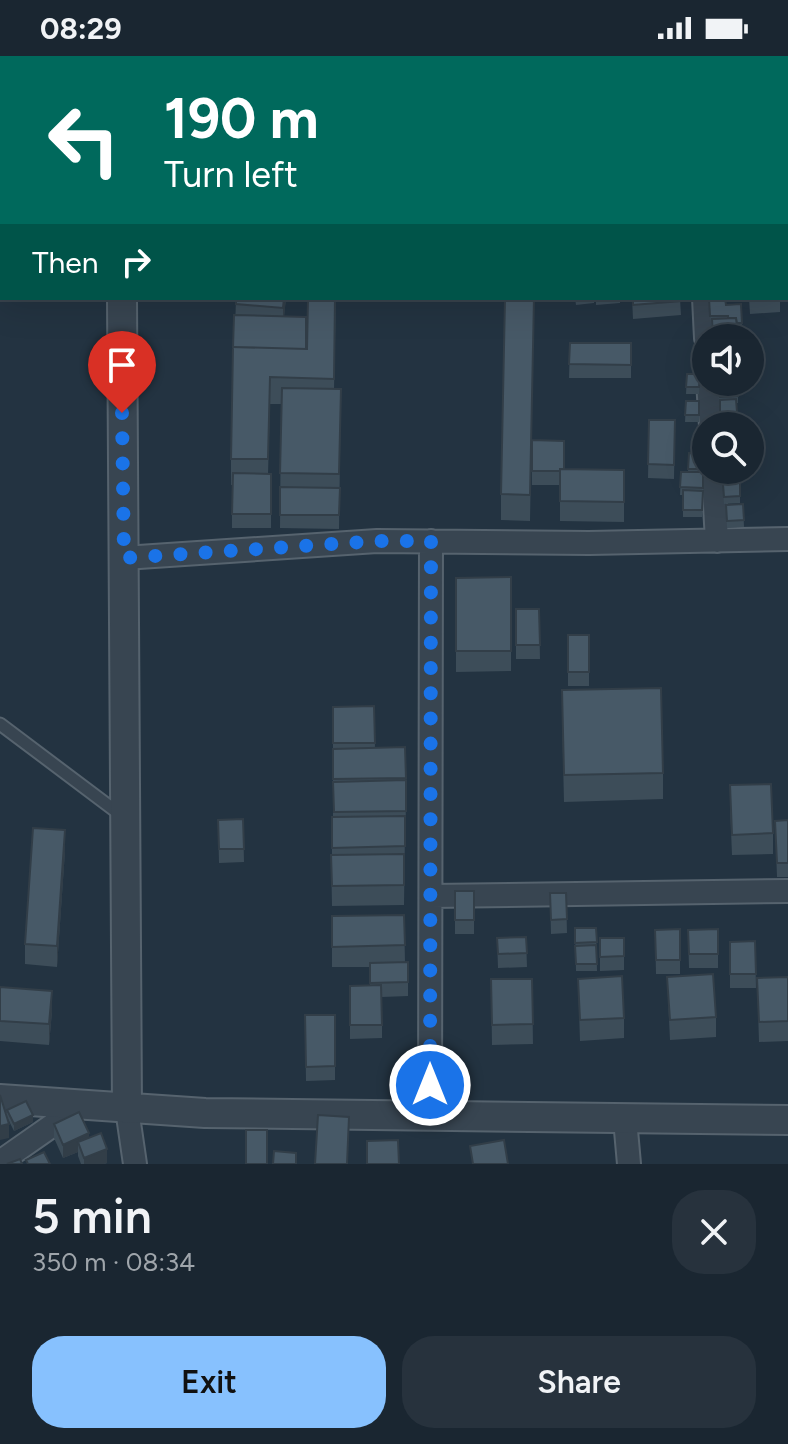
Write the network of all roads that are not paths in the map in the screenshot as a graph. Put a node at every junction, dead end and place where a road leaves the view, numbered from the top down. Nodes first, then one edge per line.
1 (122, 300) edge
2 (704, 300) edge
3 (705, 324) edge
4 (714, 484) edge
5 (788, 539) edge
6 (431, 541) junction
7 (717, 541) junction
8 (124, 558) junction
9 (0, 724) edge
10 (123, 817) junction
11 (788, 891) edge
12 (431, 896) junction
13 (0, 1099) edge
14 (80, 1106) junction
15 (127, 1109) junction
16 (430, 1116) junction
17 (625, 1119) junction
18 (788, 1120) edge
19 (0, 1162) edge
20 (135, 1164) edge
21 (629, 1164) edge

1 - 8 street
2 - 3 street
4 - 7 street
5 - 7 street
6 - 7 street
6 - 8 street
6 - 12 street
8 - 10 street
9 - 10 lane
10 - 15 street
11 - 12 street
12 - 16 street
13 - 14 street
14 - 15 street
14 - 19 street
15 - 16 street
15 - 20 street
16 - 17 street
17 - 18 street
17 - 21 street

